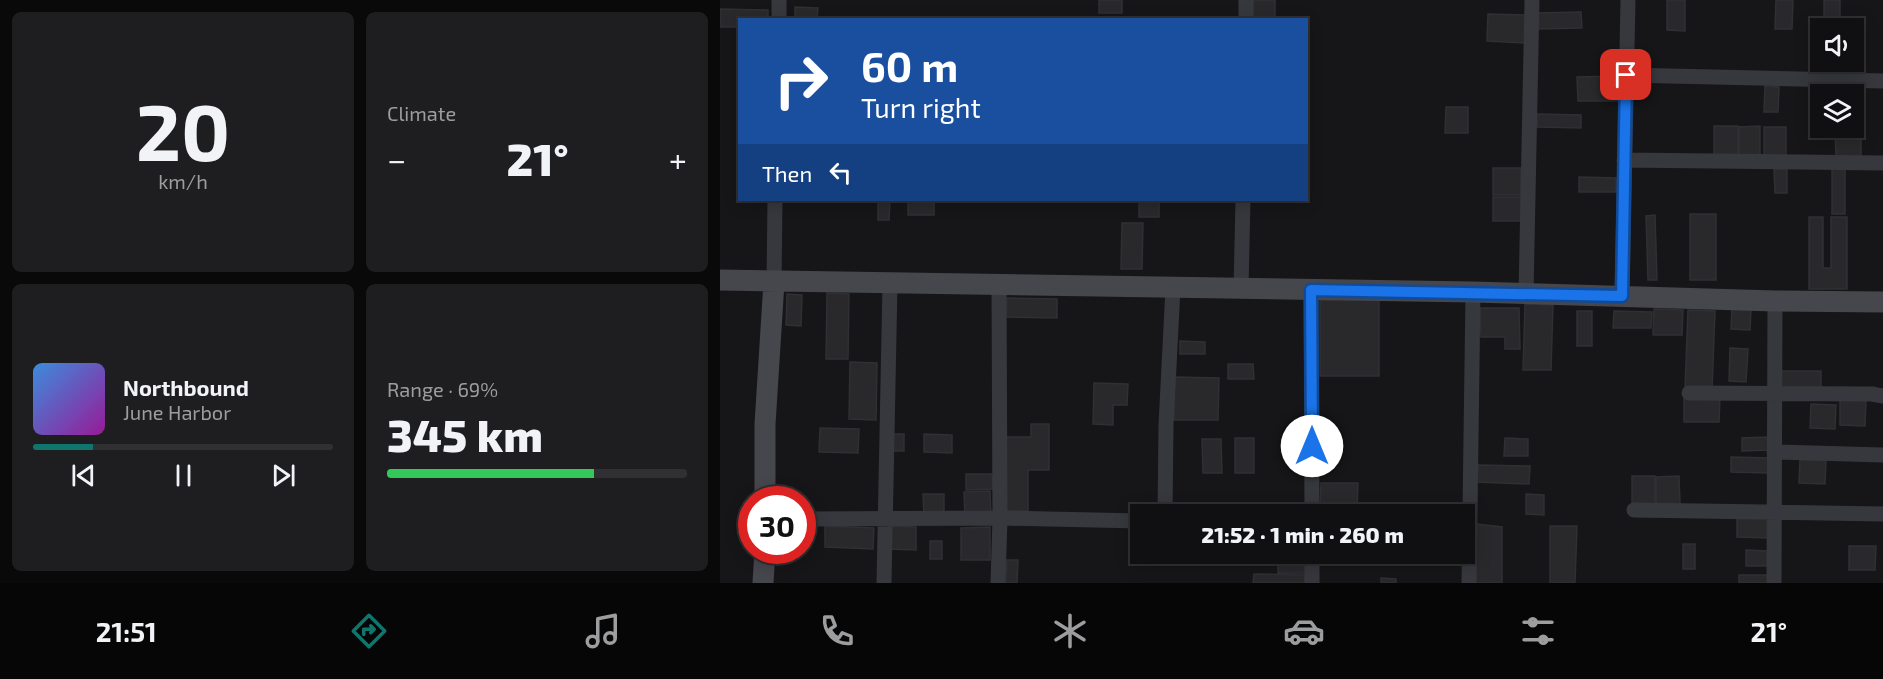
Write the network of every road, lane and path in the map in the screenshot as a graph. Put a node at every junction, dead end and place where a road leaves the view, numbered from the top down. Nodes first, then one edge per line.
1 (779, 0) edge
2 (1246, 0) edge
3 (1532, 0) edge
4 (1628, 0) edge
5 (779, 18) edge
6 (1246, 18) edge
7 (1626, 75) junction
8 (1883, 81) edge
9 (1624, 160) junction
10 (1883, 163) edge
11 (775, 201) edge
12 (1243, 201) edge
13 (720, 280) edge
14 (774, 282) junction
15 (890, 284) junction
16 (999, 286) junction
17 (1173, 288) junction
18 (1241, 290) junction
19 (1311, 290) junction
20 (1473, 292) junction
21 (1526, 294) junction
22 (1622, 296) junction
23 (1775, 301) junction
24 (1883, 302) edge
25 (1689, 393) dead end
26 (1774, 394) junction
27 (1883, 396) edge
28 (1774, 452) junction
29 (1883, 455) edge
30 (765, 486) edge
31 (1165, 504) edge
32 (1312, 504) edge
33 (1467, 504) edge
34 (1634, 510) dead end
35 (1775, 512) junction
36 (1883, 514) edge
37 (999, 518) junction
38 (816, 519) edge
39 (885, 520) junction
40 (1130, 521) edge
41 (765, 564) edge
42 (1312, 564) edge
43 (1468, 564) edge
44 (764, 583) edge
45 (884, 583) edge
46 (998, 583) edge
47 (1312, 583) edge
48 (1469, 583) edge
49 (1774, 583) edge

1 - 5 street
2 - 6 street
3 - 21 street
4 - 7 street
7 - 8 street
7 - 9 street
9 - 10 street
9 - 22 street
11 - 14 street
12 - 18 street
13 - 14 street
14 - 15 street
14 - 30 street
15 - 16 street
15 - 39 street
16 - 17 street
16 - 37 street
17 - 18 street
17 - 31 street
18 - 19 street
19 - 20 street
19 - 32 street
20 - 21 street
20 - 33 street
21 - 22 street
22 - 23 street
23 - 24 street
23 - 26 street
25 - 26 street
26 - 27 street
26 - 28 street
28 - 29 street
28 - 35 street
34 - 35 street
35 - 36 street
35 - 49 street
37 - 39 street
37 - 40 street
37 - 46 street
38 - 39 street
39 - 45 street
41 - 44 street
42 - 47 street
43 - 48 street

